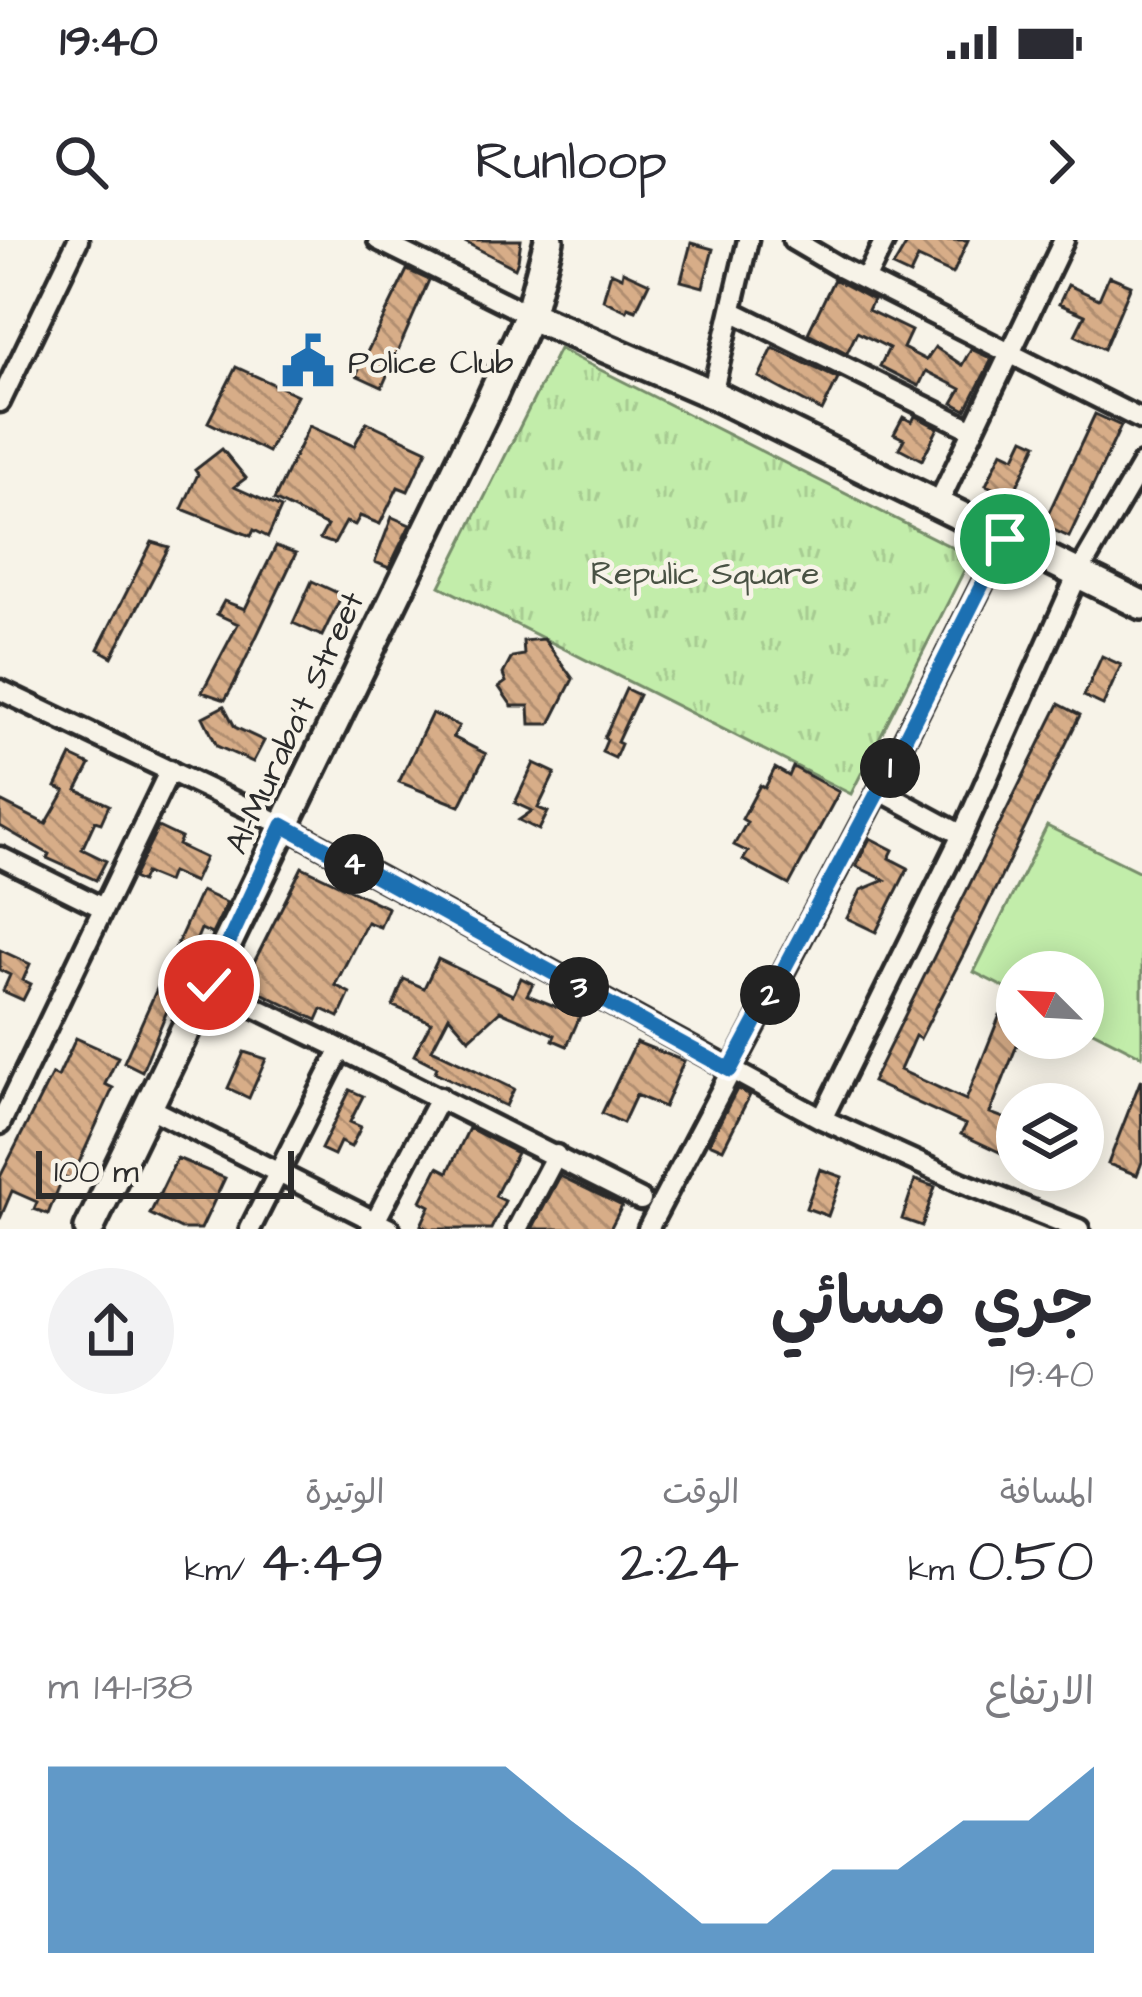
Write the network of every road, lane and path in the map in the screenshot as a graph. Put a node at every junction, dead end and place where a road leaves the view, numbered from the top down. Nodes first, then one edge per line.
1 (78, 240) edge
2 (378, 240) edge
3 (549, 240) edge
4 (748, 240) edge
5 (793, 240) edge
6 (885, 240) edge
7 (1064, 240) edge
8 (865, 280) junction
9 (734, 312) junction
10 (529, 315) junction
11 (1008, 352) junction
12 (712, 394) junction
13 (0, 402) edge
14 (1142, 420) edge
15 (973, 430) junction
16 (1142, 464) edge
17 (938, 504) junction
18 (1005, 539) junction
19 (1078, 574) junction
20 (1142, 605) edge
21 (0, 690) edge
22 (170, 770) junction
23 (879, 790) junction
24 (283, 825) junction
25 (962, 835) junction
26 (0, 857) edge
27 (103, 908) junction
28 (209, 985) junction
29 (341, 1049) junction
30 (730, 1070) junction
31 (440, 1097) junction
32 (150, 1108) junction
33 (822, 1119) junction
34 (0, 1124) edge
35 (556, 1155) junction
36 (279, 1172) junction
37 (641, 1200) dead end
38 (379, 1227) edge
39 (89, 1229) edge
40 (250, 1229) edge
41 (517, 1229) edge
42 (649, 1229) edge
43 (1079, 1229) edge

1 - 13 street
2 - 10 street
3 - 10 main road, Al-Muraba't Street
4 - 9 street
5 - 8 street
6 - 8 street
7 - 11 street
8 - 11 street
9 - 12 street
9 - 15 street
10 - 12 main road
10 - 24 main road, Al-Muraba't Street
11 - 14 street
11 - 15 street
12 - 17 main road
15 - 17 street
16 - 19 street
17 - 18 main road
18 - 19 main road
18 - 23 street
19 - 20 main road
19 - 25 street
21 - 22 street
22 - 24 street
22 - 27 street
23 - 25 street
23 - 30 street
24 - 28 main road, Al-Muraba't Street
24 - 30 street
25 - 33 street
26 - 27 street
27 - 34 street
28 - 29 street
28 - 32 main road, Al-Muraba't Street
29 - 31 street
29 - 36 street
30 - 33 street
30 - 42 street
31 - 35 street
31 - 38 street
32 - 36 street
32 - 39 main road, Al-Muraba't Street
33 - 43 street
35 - 37 street
35 - 41 street
36 - 38 street
36 - 40 street

